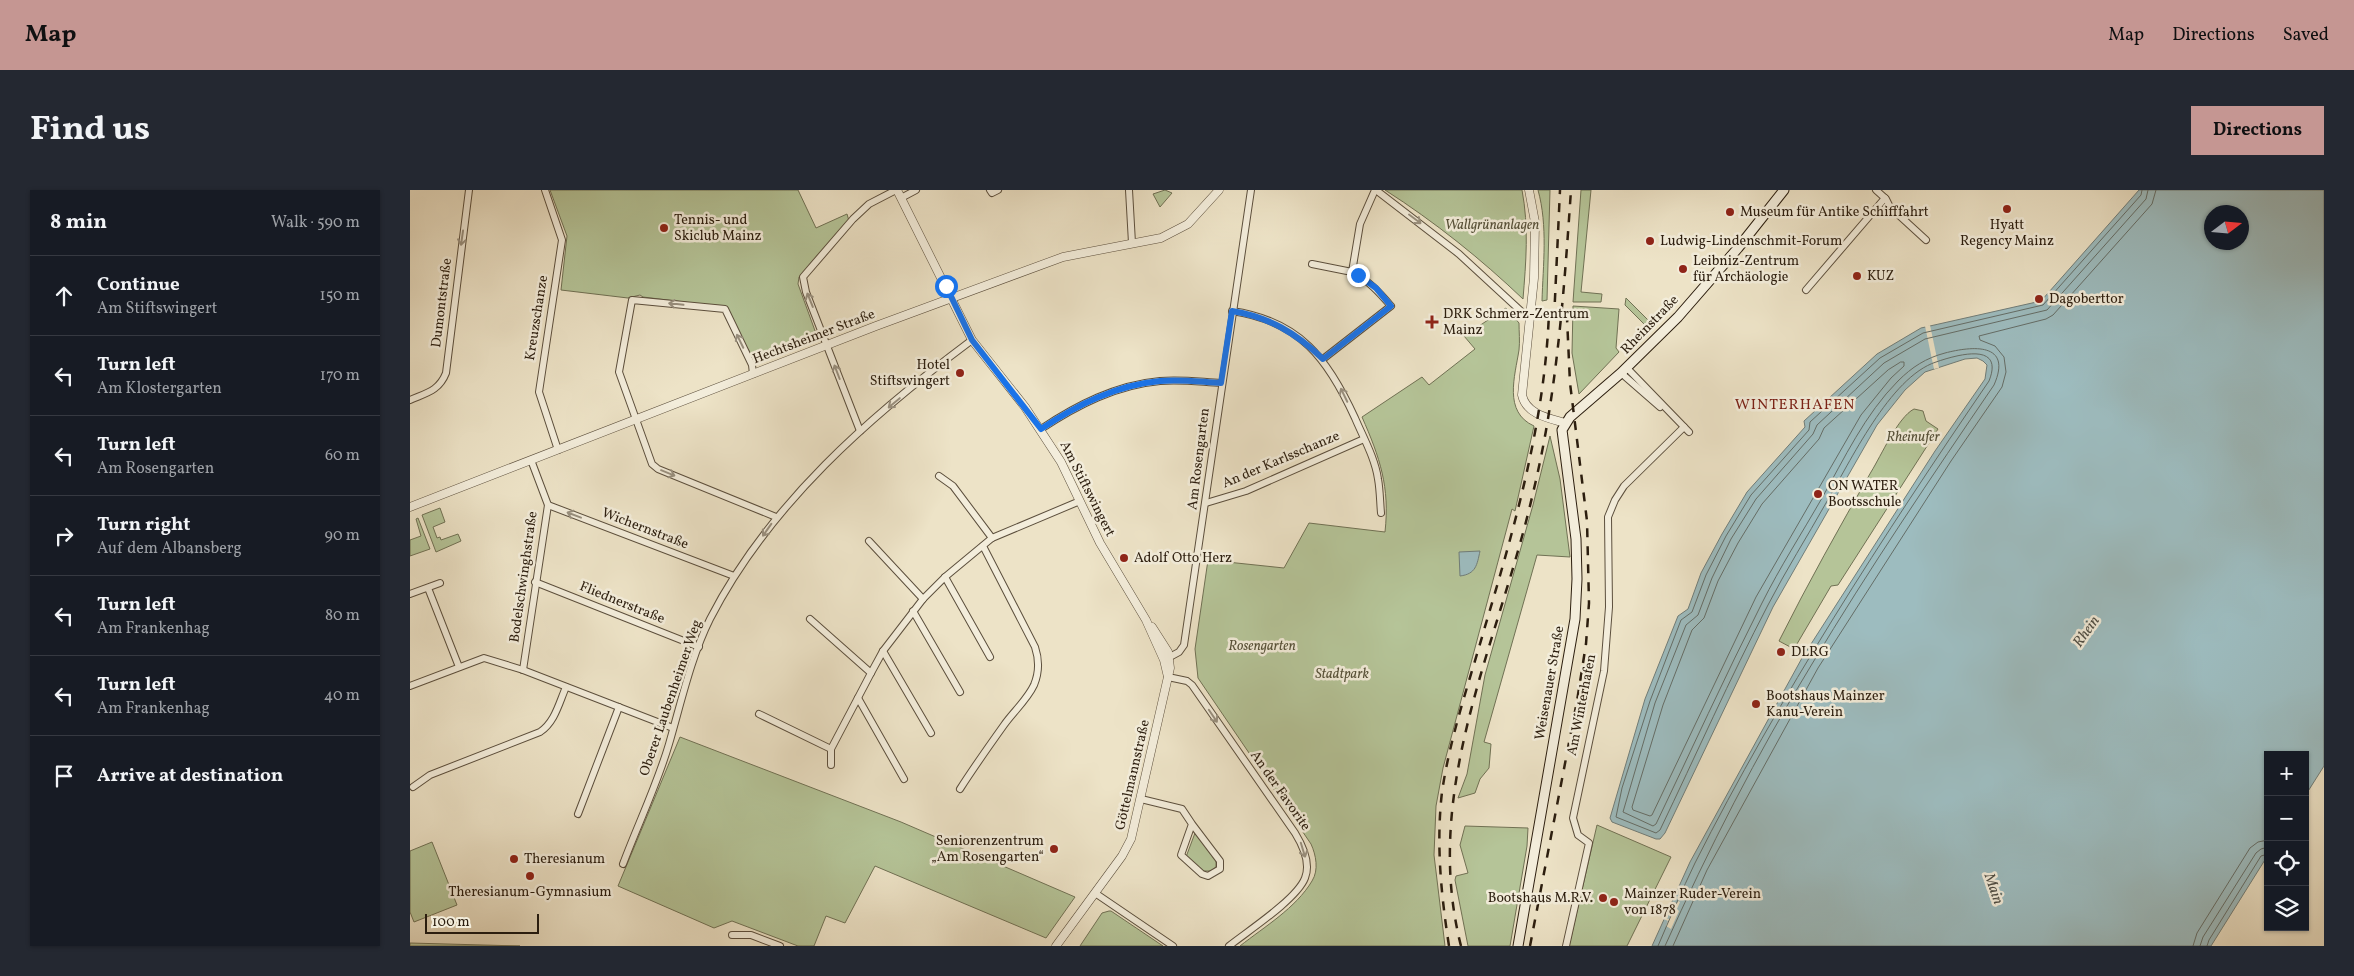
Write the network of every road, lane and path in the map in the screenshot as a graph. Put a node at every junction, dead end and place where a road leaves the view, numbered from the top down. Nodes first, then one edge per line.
1 (469, 190) edge
2 (545, 190) edge
3 (897, 190) edge
4 (916, 190) edge
5 (990, 190) edge
6 (998, 190) edge
7 (1129, 190) edge
8 (1219, 190) edge
9 (1251, 190) edge
10 (1375, 190) edge
11 (1529, 190) edge
12 (1784, 190) edge
13 (1876, 190) edge
14 (901, 198) junction
15 (1885, 198) junction
16 (1926, 240) dead end
17 (1132, 243) junction
18 (1312, 264) dead end
19 (1352, 272) junction
20 (1806, 290) dead end
21 (951, 298) junction
22 (1232, 311) junction
23 (1531, 317) junction
24 (972, 340) junction
25 (828, 345) junction
26 (1323, 359) junction
27 (1624, 371) junction
28 (753, 374) junction
29 (1221, 383) junction
30 (410, 400) edge
31 (637, 419) junction
32 (1565, 423) junction
33 (1684, 427) junction
34 (1041, 429) junction
35 (860, 431) junction
36 (1689, 432) dead end
37 (1364, 439) junction
38 (558, 450) junction
39 (532, 460) junction
40 (939, 476) dead end
41 (1080, 501) junction
42 (1206, 503) junction
43 (548, 504) junction
44 (410, 507) edge
45 (1381, 513) dead end
46 (776, 517) junction
47 (992, 538) junction
48 (869, 541) dead end
49 (983, 546) junction
50 (734, 576) junction
51 (945, 577) junction
52 (440, 582) dead end
53 (536, 582) junction
54 (428, 588) junction
55 (410, 594) edge
56 (923, 599) junction
57 (913, 611) junction
58 (810, 619) dead end
59 (699, 647) junction
60 (883, 651) junction
61 (990, 657) dead end
62 (1167, 659) junction
63 (459, 667) junction
64 (523, 670) junction
65 (871, 673) junction
66 (1168, 677) junction
67 (410, 686) edge
68 (566, 687) junction
69 (960, 692) dead end
70 (858, 698) junction
71 (619, 707) junction
72 (759, 714) dead end
73 (673, 728) junction
74 (931, 733) dead end
75 (831, 749) junction
76 (831, 765) dead end
77 (904, 779) dead end
78 (413, 787) dead end
79 (960, 789) dead end
80 (1141, 799) junction
81 (578, 814) dead end
82 (1192, 824) junction
83 (623, 864) dead end
84 (1095, 892) junction
85 (732, 935) dead end
86 (780, 946) edge
87 (1056, 946) edge
88 (1173, 946) edge
89 (1229, 946) edge
90 (1518, 946) edge
91 (1566, 946) edge

1 -> 30 street, Dumontstraße
2 - 38 street, Kreuzschanze
3 - 14 street, Am Stiftswingert
25 -> 3 street
4 - 14 street
5 - 6 street
7 - 17 street
8 - 17 street, Hechtsheimer Straße
9 - 22 street, Am Rosengarten
10 - 19 street
10 -> 23 street
11 - 23 street
12 - 27 main road, Rheinstraße
13 - 15 street
14 - 21 street, Am Stiftswingert
15 - 16 street
15 - 20 street
17 - 21 street, Hechtsheimer Straße
18 - 19 street
19 - 26 street
21 - 24 street, Am Stiftswingert
21 - 25 street, Hechtsheimer Straße
22 - 26 street
22 - 29 street, Am Rosengarten
23 - 32 street
24 - 34 street, Am Stiftswingert
24 -> 35 street, Oberer Laubenheimer Weg
25 - 28 street, Hechtsheimer Straße
35 -> 25 street
37 -> 26 street
27 - 32 main road, Rheinstraße
27 - 33 street
28 - 31 street, Hechtsheimer Straße
28 -> 31 street
29 - 34 street
29 - 42 street, Am Rosengarten
31 - 38 street, Hechtsheimer Straße
31 -> 46 street
32 - 90 main road, Weisenauer Straße
33 - 36 street
33 - 91 street, Am Winterhafen
34 - 41 street, Am Stiftswingert
35 - 46 street, Oberer Laubenheimer Weg
37 - 42 street, An der Karlsschanze
37 - 45 street
38 - 39 street, Hechtsheimer Straße
39 - 43 street, Bodelschwinghstraße
39 - 44 street, Hechtsheimer Straße
40 - 47 street
41 - 47 street
41 - 62 street, Am Stiftswingert
42 - 62 street, Am Rosengarten
50 -> 43 street, Wichernstraße
43 - 53 street, Bodelschwinghstraße
46 -> 50 street, Oberer Laubenheimer Weg
47 - 49 street
48 - 56 street
49 - 51 street
49 - 79 street
50 - 59 street, Oberer Laubenheimer Weg
51 - 56 street
51 - 61 street
52 - 54 street
53 - 59 street, Fliednerstraße
53 - 64 street, Bodelschwinghstraße
54 - 55 street
54 - 63 street
56 - 57 street
57 - 60 street
57 - 69 street
58 - 65 street
59 - 73 street, Oberer Laubenheimer Weg
60 - 65 street
60 - 74 street
62 - 66 street, Göttelmannstraße
63 - 64 street
63 - 67 street
64 - 68 street
65 - 70 street
66 - 80 street, Göttelmannstraße
66 -> 89 street, An der Favorite
68 - 71 street
68 - 78 street
70 - 75 street
70 - 77 street
71 - 73 street
71 - 81 street
72 - 75 street
73 - 83 street, Oberer Laubenheimer Weg
75 - 76 street
80 - 82 street
80 - 84 street, Göttelmannstraße
82 - 82 street
84 - 87 street, Göttelmannstraße
84 - 88 street
85 - 86 street

